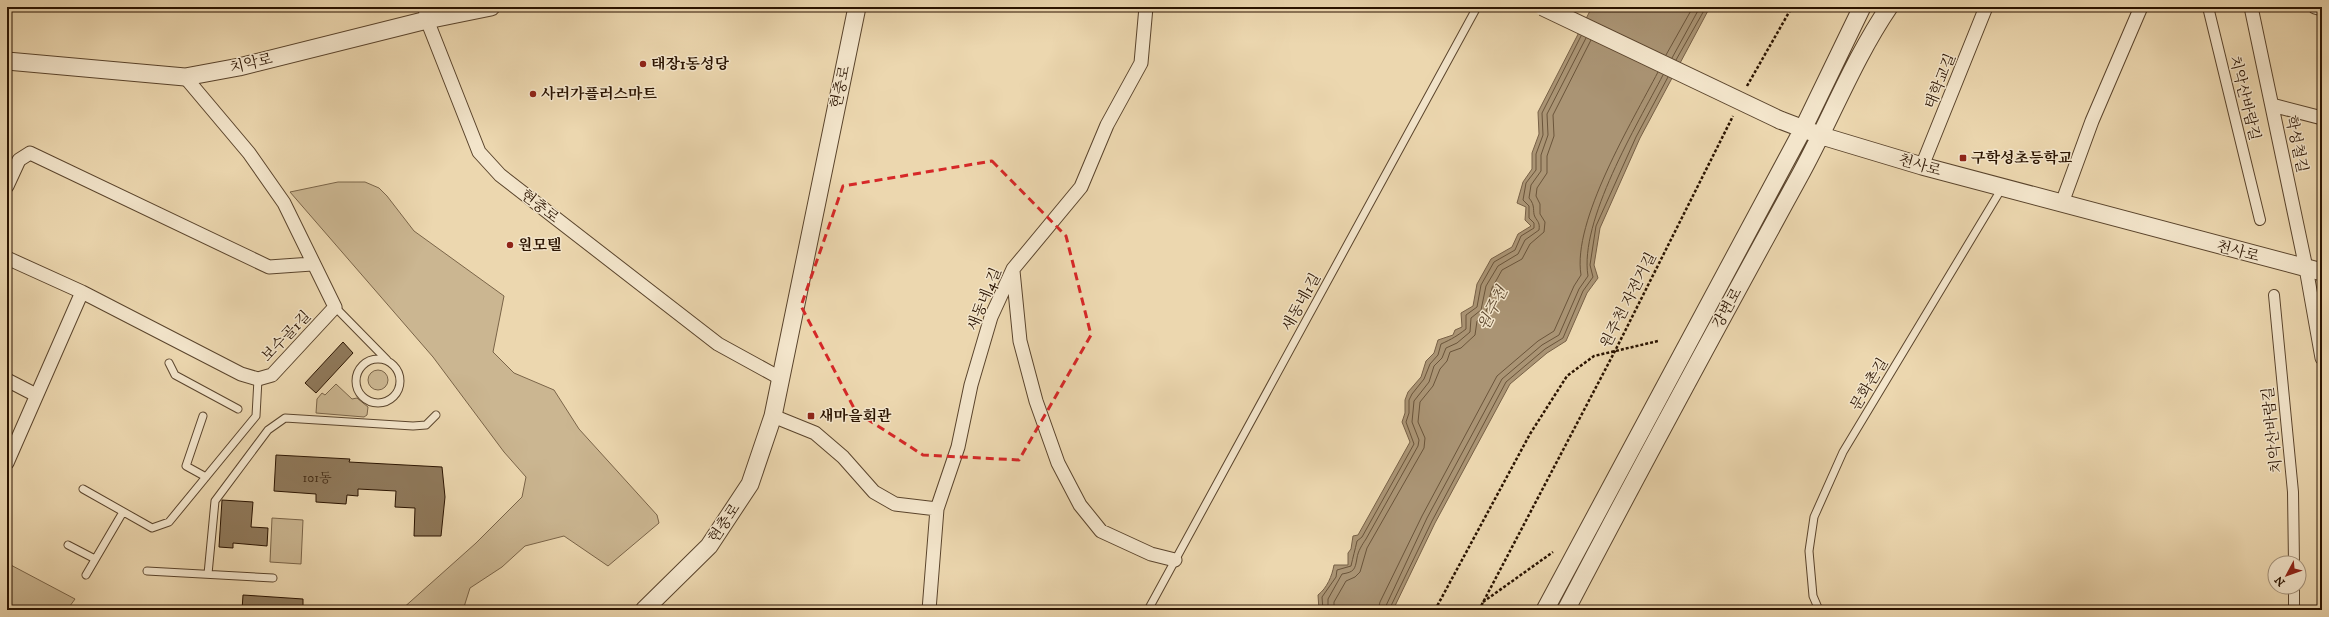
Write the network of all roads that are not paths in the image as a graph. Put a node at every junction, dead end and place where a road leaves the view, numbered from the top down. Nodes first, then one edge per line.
1 (491, 7) edge
2 (857, 7) edge
3 (1146, 7) edge
4 (1477, 7) edge
5 (1543, 7) edge
6 (1889, 7) edge
7 (1986, 7) edge
8 (2141, 7) edge
9 (2208, 7) edge
10 (2251, 7) edge
11 (2315, 7) edge
12 (1861, 8) edge
13 (2322, 8) edge
14 (426, 13) edge
15 (7, 61) edge
16 (184, 77) junction
17 (2272, 105) junction
18 (2322, 118) edge
19 (1803, 129) junction
20 (1822, 136) junction
21 (1922, 166) junction
22 (7, 186) edge
23 (2002, 188) junction
24 (2062, 203) junction
25 (2260, 220) dead end
26 (7, 258) edge
27 (312, 264) junction
28 (1013, 269) junction
29 (2314, 270) edge
30 (82, 292) junction
31 (2274, 295) dead end
32 (335, 307) junction
33 (2322, 358) edge
34 (388, 361) junction
35 (168, 362) dead end
36 (780, 378) junction
37 (258, 379) junction
38 (7, 380) edge
39 (36, 395) junction
40 (238, 408) dead end
41 (436, 415) dead end
42 (203, 416) dead end
43 (773, 416) junction
44 (7, 463) edge
45 (206, 477) junction
46 (83, 489) dead end
47 (937, 509) junction
48 (123, 512) junction
49 (68, 545) dead end
50 (2294, 555) edge
51 (95, 559) junction
52 (1176, 560) junction
53 (147, 571) dead end
54 (208, 574) junction
55 (86, 575) dead end
56 (273, 578) dead end
57 (2294, 595) edge
58 (644, 610) edge
59 (929, 610) edge
60 (1148, 610) edge
61 (1545, 610) edge
62 (1566, 610) edge
63 (1819, 610) edge
64 (2294, 610) edge

1 - 14 street, 치악로
2 - 36 street, 현충로
3 - 28 street, 새동네4길
4 - 52 lane, 새동네1길
5 - 19 street, 천사로, bridge
6 - 20 street, 강변로
7 - 21 street, 태학교길
8 - 24 street
9 - 25 street, 치악산바람길
10 - 17 street, 학성철길
11 - 13 street
12 - 19 street, 강변로
14 - 16 street, 치악로
14 - 36 street, 현충로
15 - 16 street, 치악로
16 - 27 street
17 - 18 street
17 - 29 street, 학성철길
19 - 20 street, 천사로
19 - 61 street, 강변로
20 - 21 street, 천사로
20 - 62 street, 강변로
21 - 23 street, 천사로
22 - 27 street
23 - 24 street, 천사로
23 - 63 lane, 문화촌길
24 - 29 street, 천사로
26 - 30 street, 보수골1길
27 - 32 street
28 - 47 street, 새동네4길
28 - 52 street
29 - 33 street, 학성철길
30 - 37 street, 보수골1길
30 - 39 street
31 - 50 street, 치악산바람길
32 - 34 lane
32 - 37 street, 보수골1길
34 - 34 lane
35 - 40 lane
36 - 43 street, 현충로
37 - 45 lane
38 - 39 street
39 - 44 street
41 - 54 lane
42 - 45 lane
43 - 47 street
43 - 58 street, 현충로
45 - 48 lane
46 - 48 lane
47 - 59 street, 새동네4길
48 - 51 lane
49 - 51 lane
51 - 55 lane
52 - 60 lane, 새동네1길
53 - 54 lane
54 - 56 lane
57 - 64 street

